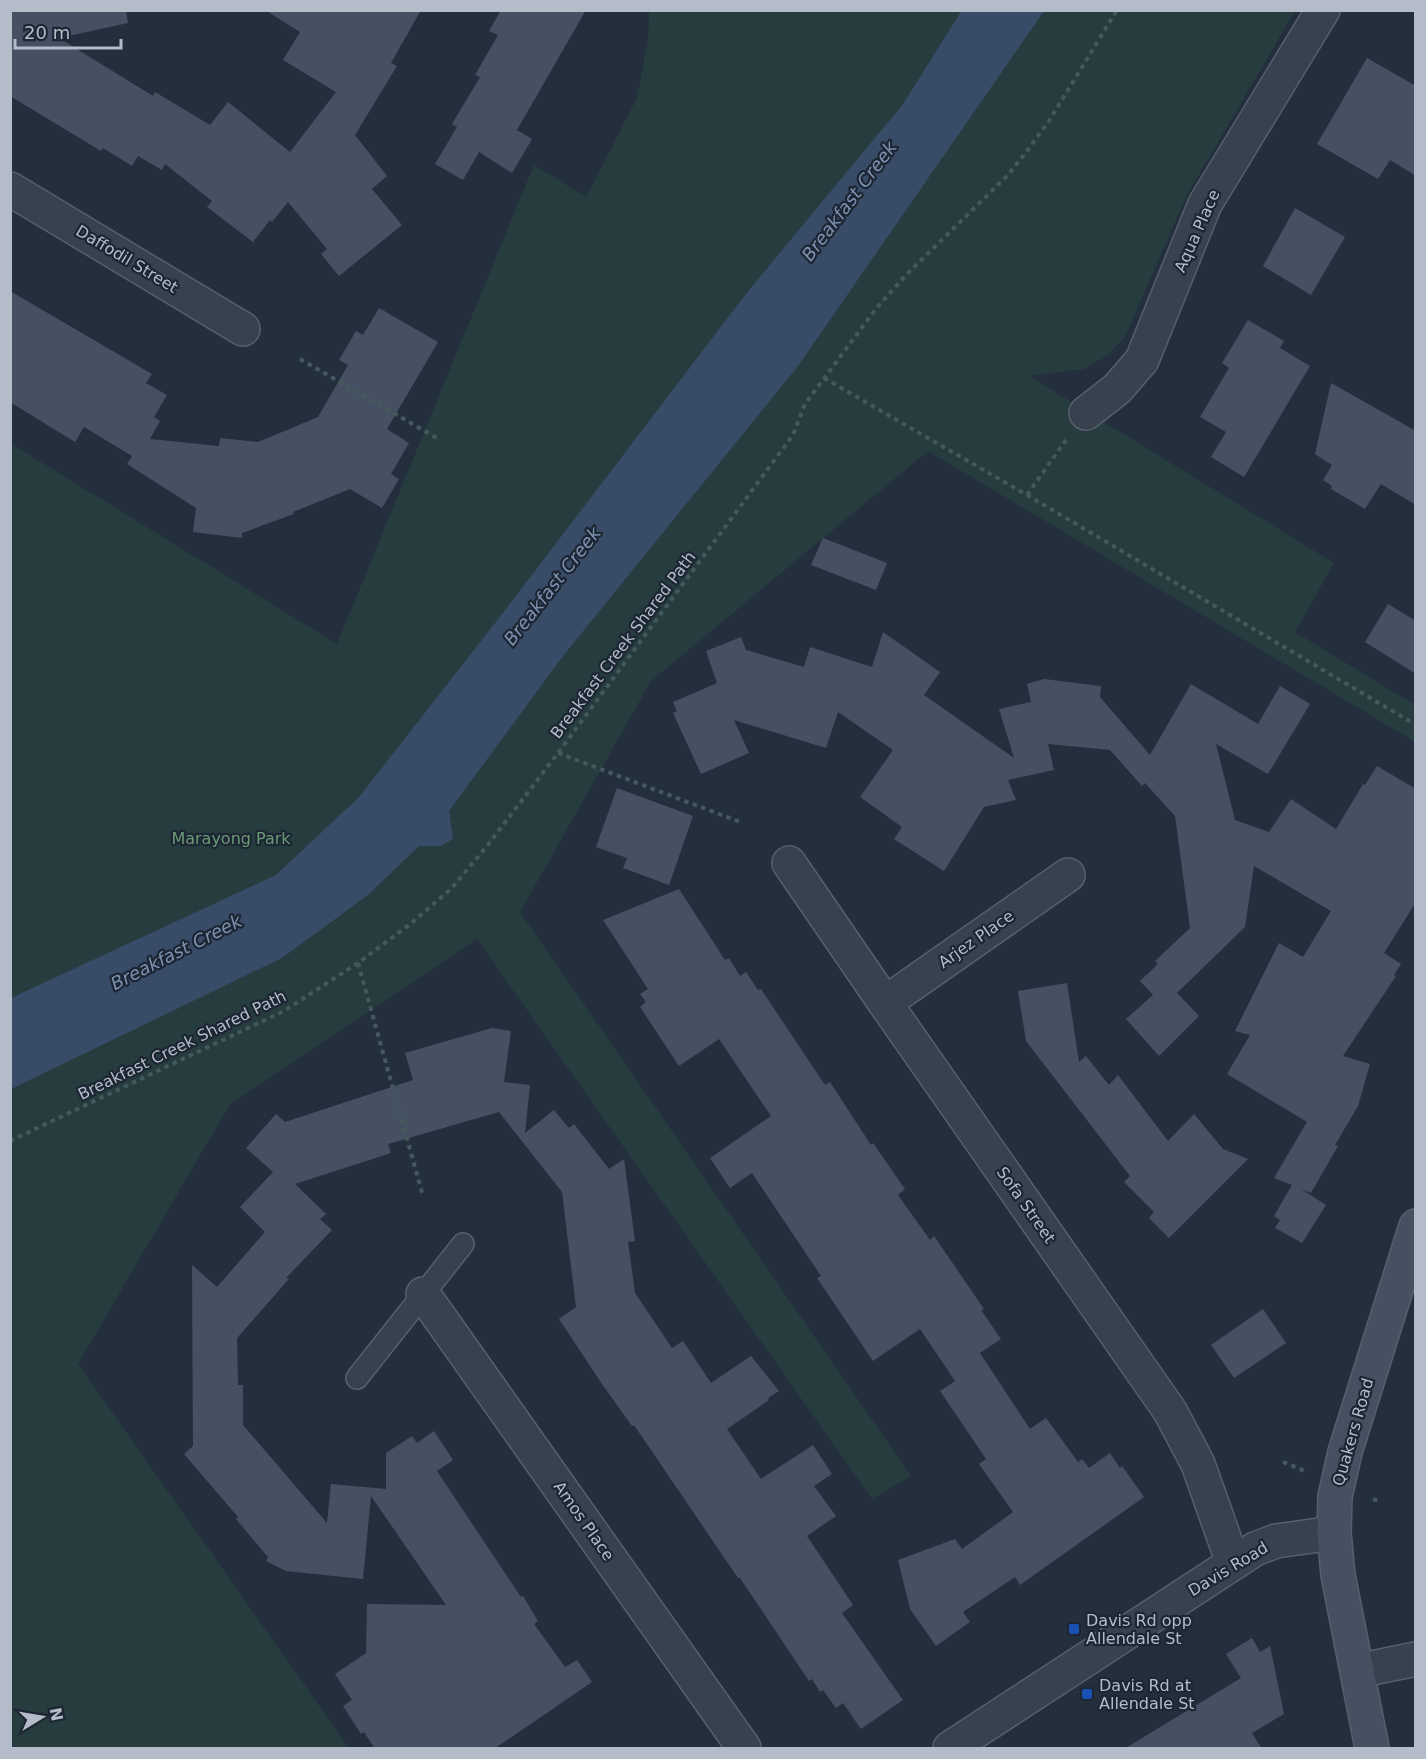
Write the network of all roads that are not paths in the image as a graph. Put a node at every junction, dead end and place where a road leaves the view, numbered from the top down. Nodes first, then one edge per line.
1 (1323, 10) edge
2 (10, 189) edge
3 (243, 329) dead end
4 (1086, 413) road end
5 (789, 863) dead end
6 (1068, 874) dead end
7 (885, 1003) junction
8 (1416, 1226) edge
9 (463, 1244) dead end
10 (423, 1294) junction
11 (357, 1378) dead end
12 (1334, 1533) junction
13 (1233, 1563) junction
14 (1416, 1659) edge
15 (1357, 1671) junction
16 (955, 1747) edge
17 (744, 1749) edge
18 (1372, 1749) edge

1 - 4 street, Aqua Place
2 - 3 street, Daffodil Street
5 - 7 street, Sofa Street
6 - 7 street, Arjez Place
7 - 13 street, Sofa Street
8 - 12 main road, Quakers Road
9 - 10 lane
10 - 11 lane
10 - 17 street, Amos Place
12 - 13 street, Davis Road
12 - 15 main road, Quakers Road
13 - 16 street, Davis Road
14 - 15 street
15 - 18 main road, Quakers Road

